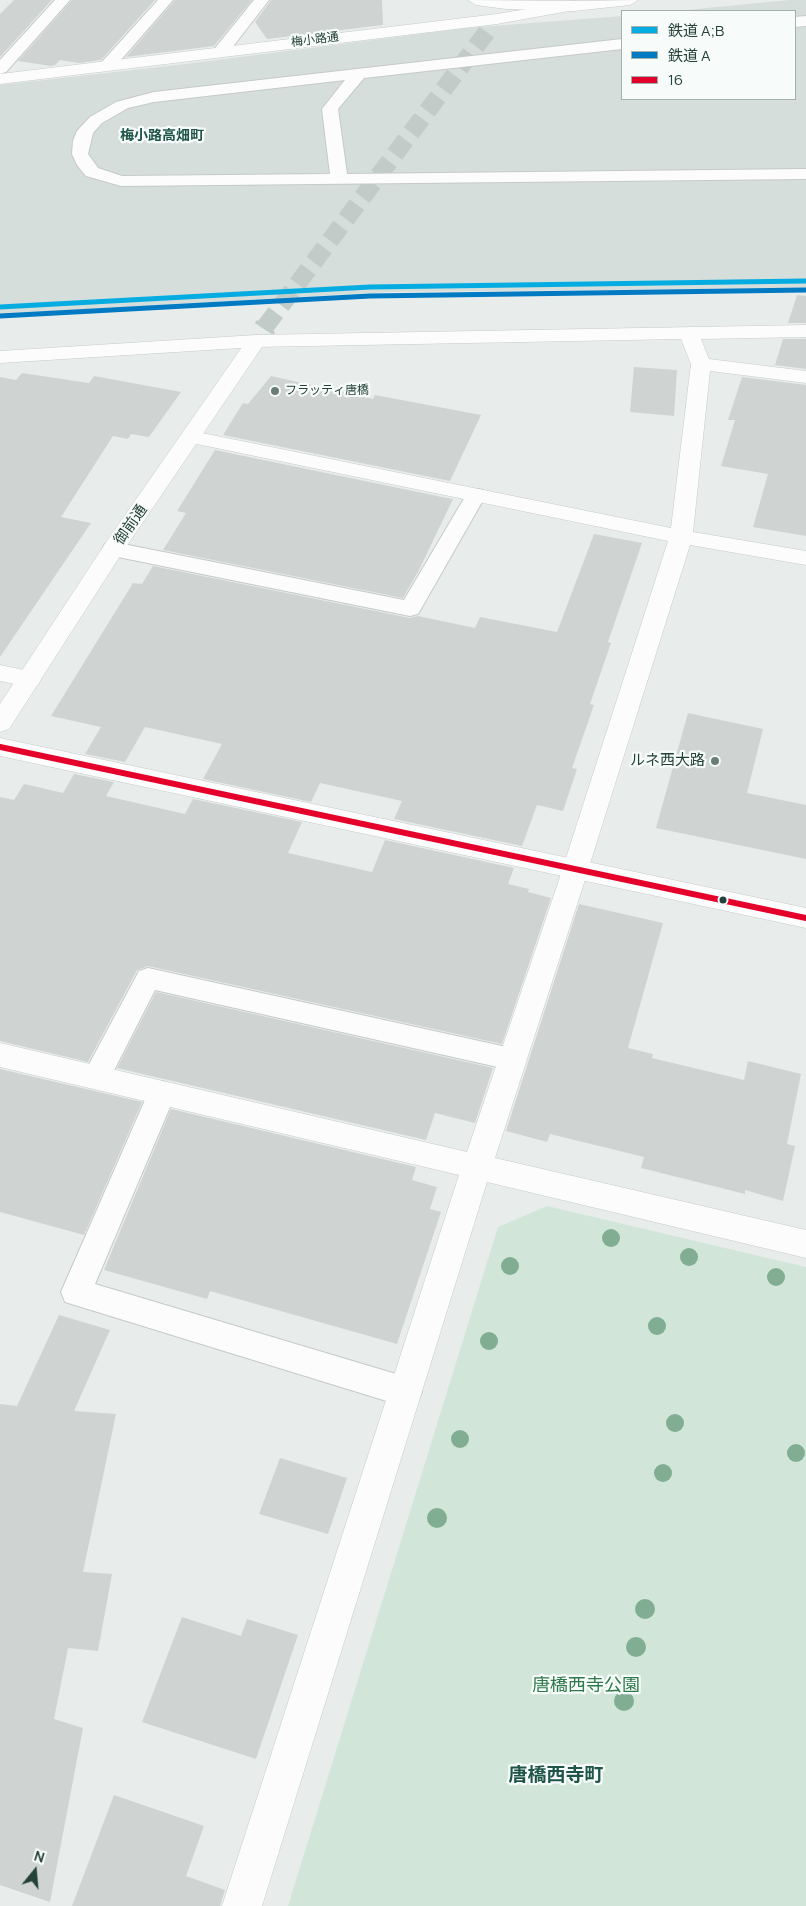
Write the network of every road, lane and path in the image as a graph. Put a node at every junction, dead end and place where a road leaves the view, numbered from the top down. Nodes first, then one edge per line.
1 (63, 0) edge
2 (166, 0) edge
3 (262, 0) edge
4 (476, 0) edge
5 (630, 0) edge
6 (508, 2) edge
7 (574, 6) junction
8 (494, 22) junction
9 (621, 44) edge
10 (222, 50) junction
11 (107, 66) junction
12 (0, 69) edge
13 (358, 75) junction
14 (0, 79) edge
15 (806, 174) edge
16 (340, 178) junction
17 (806, 331) edge
18 (689, 333) junction
19 (260, 335) junction
20 (0, 357) edge
21 (701, 364) junction
22 (806, 377) edge
23 (192, 437) junction
24 (476, 495) junction
25 (681, 537) junction
26 (114, 549) junction
27 (806, 558) edge
28 (0, 673) edge
29 (29, 679) junction
30 (0, 723) edge
31 (0, 747) edge
32 (574, 869) junction
33 (806, 918) edge
34 (0, 1055) edge
35 (511, 1059) junction
36 (96, 1078) junction
37 (162, 1093) junction
38 (477, 1166) junction
39 (806, 1244) edge
40 (406, 1392) junction
41 (242, 1906) edge

1 - 12 lane
2 - 11 lane
3 - 10 lane
4 - 6 street
5 - 7 street, 梅小路通
6 - 7 street
6 - 8 street
7 - 8 street, 梅小路通
8 - 10 street, 梅小路通
9 - 13 lane
10 - 11 street, 梅小路通
11 - 14 street, 梅小路通
13 - 16 lane
13 - 16 lane
15 - 16 lane
17 - 18 street
18 - 19 street
18 - 21 street
19 - 20 street
19 - 23 street, 御前通
21 - 22 street
21 - 25 street
23 - 24 street
23 - 26 street, 御前通
24 - 25 street
24 - 26 lane
25 - 27 street
25 - 32 street
26 - 29 street, 御前通
28 - 29 street
29 - 30 street, 御前通
31 - 32 street
32 - 33 street
32 - 35 street
34 - 36 street
35 - 36 lane
35 - 38 street
36 - 37 street
37 - 38 street
37 - 40 lane
38 - 39 street
38 - 40 street
40 - 41 street

